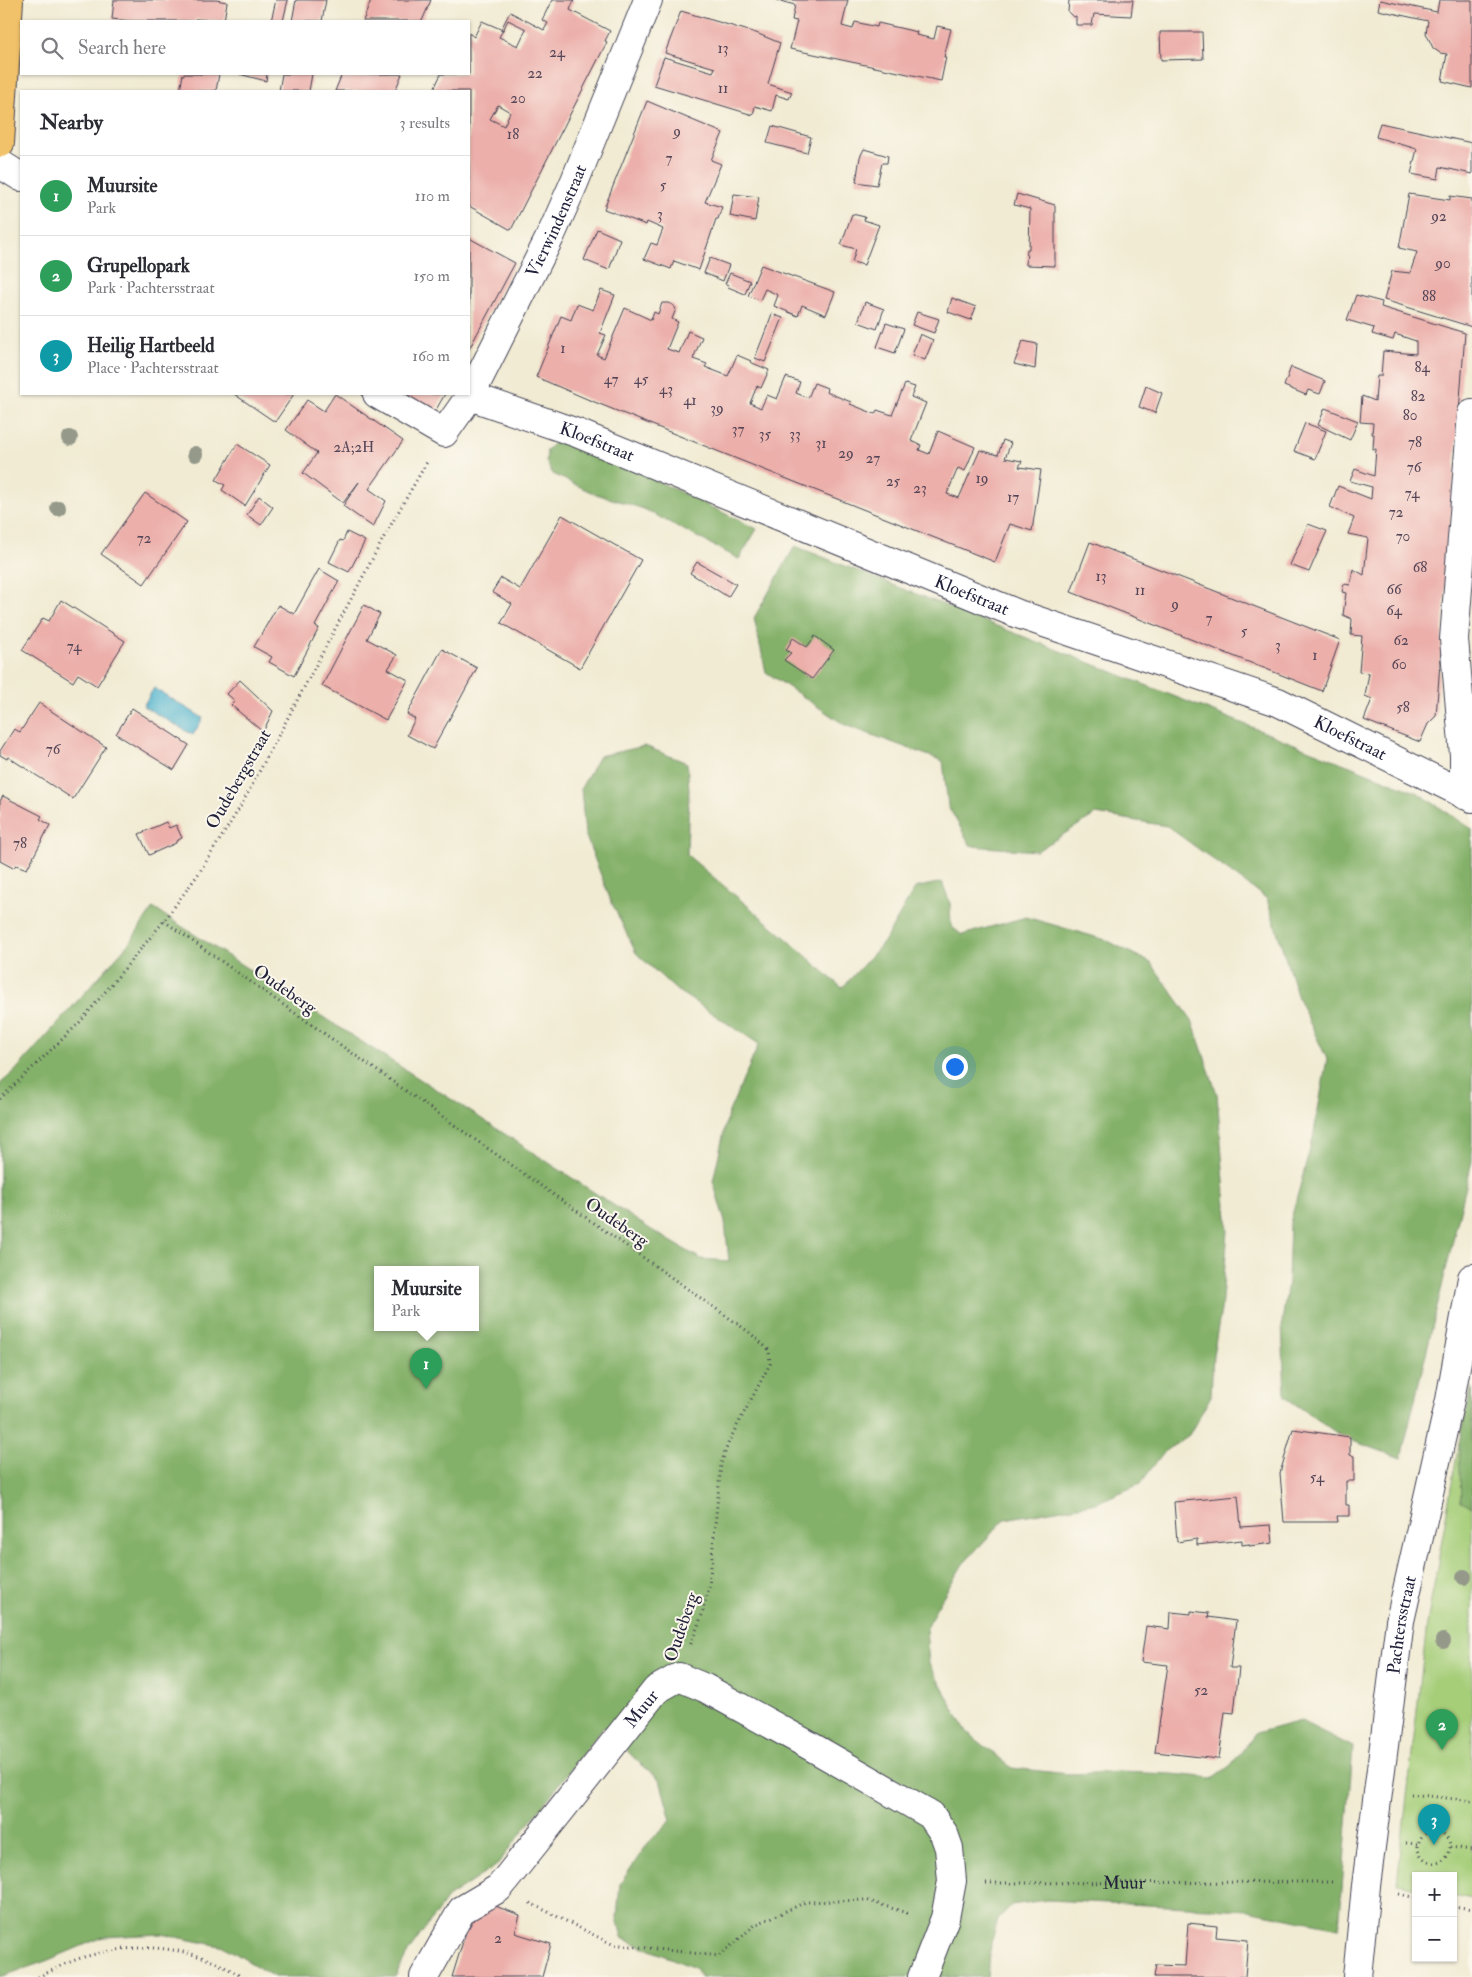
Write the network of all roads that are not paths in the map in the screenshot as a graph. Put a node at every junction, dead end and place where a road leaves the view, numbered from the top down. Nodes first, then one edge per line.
1 (9, 0) edge
2 (648, 0) edge
3 (0, 143) edge
4 (0, 164) edge
5 (20, 176) edge
6 (379, 395) edge
7 (470, 396) junction
8 (1472, 412) edge
9 (1468, 796) edge
10 (1472, 1278) edge
11 (424, 1977) edge
12 (922, 1977) edge
13 (1357, 1977) edge

1 - 3 main road
2 - 7 street, Vierwindenstraat
4 - 5 street
6 - 7 street, Vierwindenstraat
7 - 9 street, Kloefstraat
8 - 9 street
10 - 13 street, Pachtersstraat
11 - 12 street, Muur

